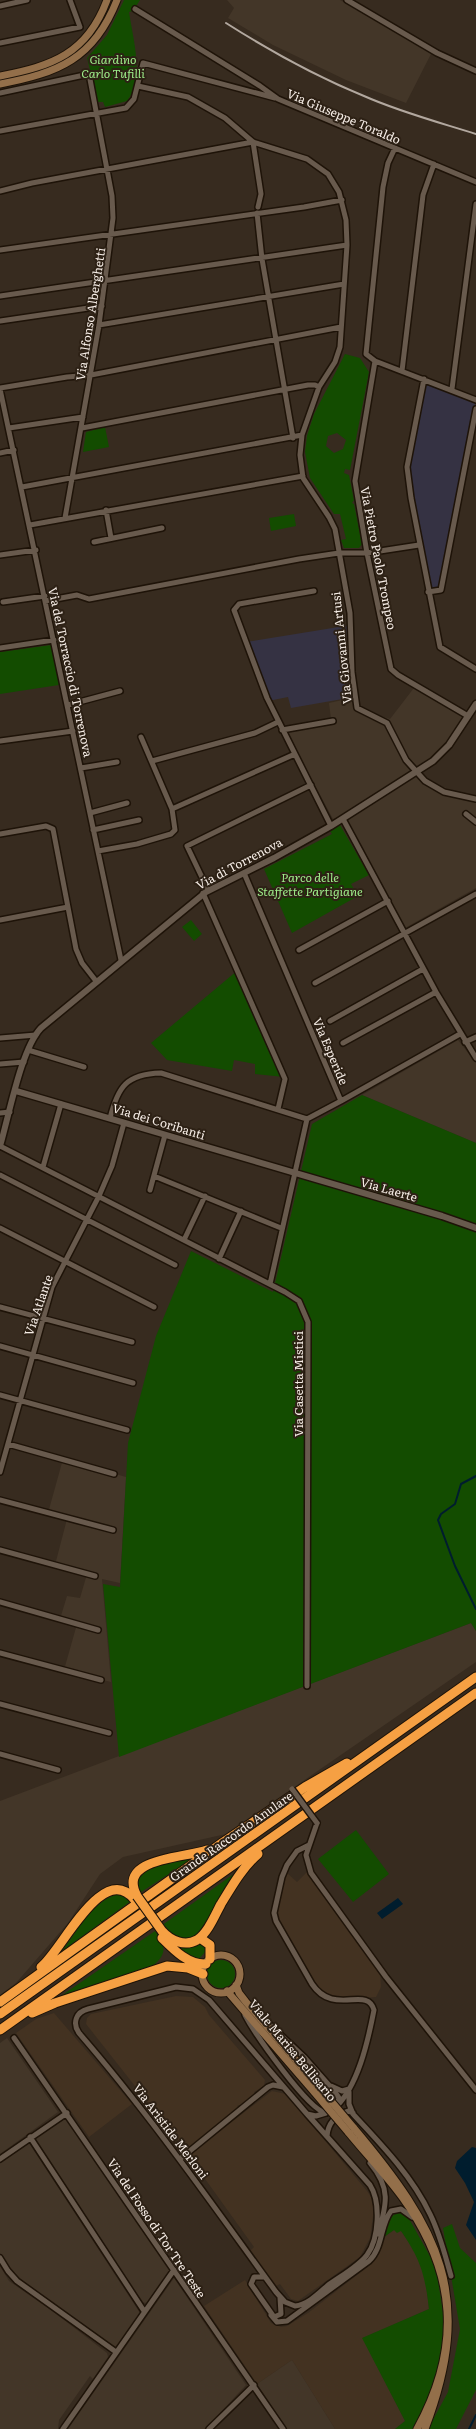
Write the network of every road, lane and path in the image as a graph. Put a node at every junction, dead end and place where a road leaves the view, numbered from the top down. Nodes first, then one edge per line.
1 (28, 0) edge
2 (70, 0) edge
3 (107, 0) edge
4 (117, 0) edge
5 (347, 0) edge
6 (0, 6) edge
7 (135, 9) dead end
8 (0, 43) edge
9 (476, 71) edge
10 (0, 76) edge
11 (0, 84) edge
12 (138, 86) junction
13 (0, 93) edge
14 (278, 99) junction
15 (97, 114) junction
16 (0, 131) edge
17 (253, 142) junction
18 (395, 148) junction
19 (434, 164) junction
20 (107, 169) junction
21 (476, 182) edge
22 (0, 191) edge
23 (342, 200) junction
24 (476, 204) edge
25 (258, 207) dead end
26 (257, 213) junction
27 (112, 234) junction
28 (347, 245) junction
29 (0, 250) edge
30 (262, 259) junction
31 (106, 280) junction
32 (344, 284) junction
33 (0, 296) edge
34 (269, 297) junction
35 (102, 306) junction
36 (0, 321) edge
37 (99, 325) junction
38 (341, 327) junction
39 (277, 340) junction
40 (375, 360) junction
41 (402, 371) junction
42 (91, 375) junction
43 (424, 379) junction
44 (319, 387) junction
45 (0, 388) edge
46 (452, 389) junction
47 (286, 390) junction
48 (476, 400) edge
49 (476, 409) edge
50 (83, 417) junction
51 (9, 428) junction
52 (82, 428) junction
53 (302, 435) junction
54 (293, 438) junction
55 (14, 450) junction
56 (0, 453) edge
57 (303, 476) junction
58 (73, 479) junction
59 (22, 487) junction
60 (106, 510) junction
61 (65, 518) junction
62 (30, 525) junction
63 (162, 528) dead end
64 (111, 538) junction
65 (94, 542) dead end
66 (419, 545) junction
67 (36, 550) junction
68 (339, 554) junction
69 (367, 554) junction
70 (0, 555) edge
71 (314, 591) dead end
72 (428, 592) junction
73 (45, 598) junction
74 (3, 602) dead end
75 (54, 640) junction
76 (0, 648) edge
77 (476, 669) edge
78 (120, 691) dead end
79 (476, 704) edge
80 (68, 705) junction
81 (468, 716) junction
82 (333, 721) dead end
83 (278, 722) junction
84 (73, 730) junction
85 (282, 730) junction
86 (141, 737) dead end
87 (0, 741) edge
88 (295, 754) junction
89 (152, 761) junction
90 (117, 762) dead end
91 (80, 768) junction
92 (417, 773) junction
93 (311, 785) junction
94 (476, 799) edge
95 (128, 803) dead end
96 (172, 809) junction
97 (90, 813) junction
98 (466, 814) dead end
99 (343, 819) junction
100 (140, 820) dead end
101 (476, 822) edge
102 (331, 826) junction
103 (93, 830) junction
104 (0, 834) edge
105 (98, 851) junction
106 (244, 873) junction
107 (206, 892) junction
108 (476, 894) edge
109 (388, 901) junction
110 (68, 907) junction
111 (0, 920) edge
112 (404, 933) junction
113 (299, 950) dead end
114 (121, 960) junction
115 (423, 969) junction
116 (96, 982) junction
117 (315, 983) dead end
118 (436, 992) junction
119 (330, 1021) dead end
120 (460, 1034) junction
121 (36, 1035) junction
122 (476, 1037) edge
123 (0, 1038) edge
124 (465, 1042) junction
125 (343, 1044) dead end
126 (28, 1050) junction
127 (476, 1058) edge
128 (24, 1062) junction
129 (0, 1064) edge
130 (84, 1067) dead end
131 (16, 1091) junction
132 (341, 1101) junction
133 (61, 1104) junction
134 (278, 1109) junction
135 (10, 1112) junction
136 (0, 1113) edge
137 (110, 1118) junction
138 (307, 1119) junction
139 (124, 1123) junction
140 (165, 1135) junction
141 (0, 1146) edge
142 (43, 1167) junction
143 (295, 1173) junction
144 (0, 1175) edge
145 (154, 1176) junction
146 (150, 1190) dead end
147 (99, 1196) junction
148 (205, 1196) junction
149 (241, 1211) junction
150 (87, 1221) junction
151 (0, 1228) edge
152 (281, 1228) junction
153 (476, 1228) edge
154 (184, 1240) junction
155 (219, 1259) junction
156 (65, 1262) junction
157 (175, 1265) dead end
158 (270, 1284) junction
159 (0, 1306) edge
160 (154, 1307) dead end
161 (42, 1319) junction
162 (132, 1342) dead end
163 (0, 1346) edge
164 (33, 1356) junction
165 (133, 1383) dead end
166 (0, 1395) edge
167 (20, 1401) junction
168 (127, 1430) dead end
169 (8, 1444) junction
170 (0, 1472) edge
171 (114, 1474) dead end
172 (0, 1500) edge
173 (113, 1530) dead end
174 (0, 1550) edge
175 (95, 1576) dead end
176 (0, 1602) edge
177 (98, 1630) dead end
178 (0, 1653) edge
179 (476, 1677) edge
180 (101, 1680) dead end
181 (306, 1686) dead end
182 (476, 1693) edge
183 (0, 1704) edge
184 (109, 1734) dead end
185 (381, 1745) junction
186 (0, 1754) edge
187 (58, 1770) dead end
188 (292, 1789) dead end
189 (282, 1831) junction
190 (222, 1843) junction
191 (309, 1845) junction
192 (136, 1897) junction
193 (160, 1932) junction
194 (200, 1938) junction
195 (208, 1961) junction
196 (203, 1974) junction
197 (236, 1985) junction
198 (228, 1991) junction
199 (10, 1995) junction
200 (0, 2002) edge
201 (242, 2003) junction
202 (0, 2014) edge
203 (12, 2022) junction
204 (0, 2030) edge
205 (14, 2038) dead end
206 (329, 2086) junction
207 (284, 2088) junction
208 (349, 2089) junction
209 (476, 2090) edge
210 (337, 2106) junction
211 (67, 2113) junction
212 (326, 2113) junction
213 (307, 2114) junction
214 (353, 2114) junction
215 (351, 2132) junction
216 (327, 2136) junction
217 (30, 2137) junction
218 (0, 2159) edge
219 (180, 2159) junction
220 (422, 2228) junction
221 (366, 2256) junction
222 (0, 2258) edge
223 (174, 2270) junction
224 (451, 2276) junction
225 (265, 2277) junction
226 (453, 2284) dead end
227 (280, 2297) junction
228 (144, 2311) junction
229 (271, 2315) junction
230 (116, 2352) junction
231 (451, 2367) dead end
232 (254, 2385) junction
233 (63, 2429) edge
234 (209, 2429) edge
235 (284, 2429) edge
236 (417, 2429) edge
237 (425, 2429) edge

1 - 6 street
2 - 8 street
3 - 10 main road
4 - 11 main road
5 - 9 street
7 - 14 street, Via Giuseppe Toraldo
12 - 14 street
12 - 15 street
12 - 17 street, Via Giovanni Artusi
13 - 15 street, Via Alfonso Alberghetti
14 - 18 street, Via Giuseppe Toraldo
15 - 16 street
15 - 20 street, Via Alfonso Alberghetti
17 - 20 street
17 - 23 street, Via Giovanni Artusi
17 - 25 street
18 - 19 street, Via Giuseppe Toraldo
18 - 40 street
19 - 21 street, Via Giuseppe Toraldo
19 - 41 street
20 - 22 street
20 - 27 street, Via Alfonso Alberghetti
23 - 26 street
23 - 28 street, Via Giovanni Artusi
24 - 46 street
26 - 27 street
26 - 30 street
27 - 29 street
27 - 31 street, Via Alfonso Alberghetti
28 - 30 street
28 - 32 street, Via Giovanni Artusi
30 - 31 street
30 - 34 street
31 - 33 street
31 - 35 street, Via Alfonso Alberghetti
32 - 34 street
32 - 38 street, Via Giovanni Artusi
34 - 37 street
34 - 39 street
35 - 36 street
35 - 37 street, Via Alfonso Alberghetti
37 - 42 street, Via Alfonso Alberghetti
38 - 39 street
38 - 44 street, Via Giovanni Artusi
39 - 42 street
39 - 47 street
40 - 41 street
40 - 69 street, Via Pietro Paolo Trompeo
41 - 43 street
42 - 45 street
42 - 50 street, Via Alfonso Alberghetti
43 - 46 street
43 - 66 street
44 - 47 street
44 - 53 street, Via Giovanni Artusi
45 - 51 street, Via del Torraccio di Torrenova
46 - 48 street
47 - 52 street
47 - 54 street
49 - 72 street
50 - 51 street
50 - 52 street, Via Alfonso Alberghetti
51 - 55 street, Via del Torraccio di Torrenova
52 - 58 street, Via Alfonso Alberghetti
53 - 54 street
53 - 57 street, Via Giovanni Artusi
54 - 58 street
55 - 56 street
55 - 59 street, Via del Torraccio di Torrenova
57 - 60 street
57 - 68 street, Via Giovanni Artusi
58 - 59 street
58 - 61 street, Via Alfonso Alberghetti
59 - 62 street, Via del Torraccio di Torrenova
60 - 61 street
60 - 64 street
61 - 62 street
62 - 67 street, Via del Torraccio di Torrenova
63 - 64 street
64 - 65 street
66 - 69 street
66 - 72 street
67 - 70 street
67 - 73 street, Via del Torraccio di Torrenova
68 - 69 street
68 - 73 street
68 - 92 street, Via Giovanni Artusi
69 - 81 street, Via Pietro Paolo Trompeo
71 - 83 street
72 - 77 street
73 - 74 street
73 - 75 street, Via del Torraccio di Torrenova
75 - 76 street
75 - 80 street, Via del Torraccio di Torrenova
78 - 80 street
79 - 81 street, Via di Torrenova
80 - 84 street, Via del Torraccio di Torrenova
81 - 92 street, Via di Torrenova
82 - 85 street
83 - 85 street
83 - 89 street
84 - 87 street
84 - 91 street, Via del Torraccio di Torrenova
85 - 88 street
86 - 89 street
88 - 93 street
88 - 96 street
89 - 96 street
90 - 91 street
91 - 97 street, Via del Torraccio di Torrenova
92 - 94 street, Via Giovanni Artusi
92 - 99 street, Via di Torrenova
93 - 102 street
93 - 107 street
95 - 97 street
96 - 105 street
97 - 103 street, Via del Torraccio di Torrenova
98 - 101 street
99 - 102 street, Via di Torrenova
99 - 109 street
100 - 103 street
102 - 106 street, Via di Torrenova
103 - 105 street, Via del Torraccio di Torrenova
104 - 110 street
105 - 114 street, Via del Torraccio di Torrenova
106 - 107 street, Via di Torrenova
106 - 132 street, Via Esperide
107 - 114 street, Via di Torrenova
107 - 134 street
108 - 112 street
109 - 112 street
109 - 113 street
110 - 111 street
110 - 116 street
112 - 115 street
112 - 117 street
114 - 116 street, Via di Torrenova
115 - 118 street
115 - 119 street
116 - 121 street, Via di Torrenova
118 - 120 street
118 - 125 street
120 - 124 street
120 - 132 street
121 - 123 street
121 - 126 street, Via di Torrenova
122 - 124 street
124 - 127 street
126 - 128 street, Via di Torrenova
126 - 130 street
128 - 129 street
128 - 131 street, Via di Torrenova
131 - 133 street, Via dei Coribanti
131 - 135 street, Via di Torrenova
132 - 138 street, Via Esperide
133 - 137 street, Via dei Coribanti
133 - 142 street
134 - 137 street
134 - 138 street
135 - 136 street
135 - 141 street, Via di Torrenova
137 - 139 street, Via dei Coribanti
138 - 143 street
139 - 140 street, Via dei Coribanti
139 - 147 street, Via Atlante
140 - 143 street, Via dei Coribanti
140 - 145 street
141 - 142 street, Via Casetta Mistici
142 - 147 street, Via Casetta Mistici
143 - 152 street
143 - 153 street, Via Laerte
144 - 150 street
145 - 146 street
145 - 148 street
147 - 150 street, Via Atlante
147 - 154 street, Via Casetta Mistici
148 - 149 street
148 - 154 street
149 - 152 street
149 - 155 street
150 - 156 street, Via Atlante
150 - 157 street
151 - 156 street
152 - 158 street
154 - 155 street, Via Casetta Mistici
155 - 158 street, Via Casetta Mistici
156 - 160 street
156 - 161 street, Via Atlante
158 - 181 street, Via Casetta Mistici
159 - 161 street
161 - 162 street
161 - 164 street, Via Atlante
163 - 164 street
164 - 165 street
164 - 167 street, Via Atlante
166 - 167 street
167 - 168 street
167 - 169 street, Via Atlante
169 - 170 street, Via Atlante
169 - 171 street
172 - 173 street
174 - 175 street
176 - 177 street
178 - 180 street
179 - 185 highway, Grande Raccordo Anulare
182 - 189 highway, Grande Raccordo Anulare
183 - 184 street
185 - 190 highway
185 - 202 highway, Grande Raccordo Anulare
186 - 187 street
188 - 191 street, bridge
189 - 194 highway
189 - 203 highway, Grande Raccordo Anulare
190 - 192 highway
190 - 199 highway
191 - 208 street, Viale Marisa Bellisario
191 - 209 street
192 - 193 highway, bridge
192 - 199 highway
193 - 194 highway
193 - 195 highway
194 - 195 highway
195 - 196 main road
195 - 197 main road, Viale Marisa Bellisario
196 - 198 main road
196 - 203 highway
197 - 198 main road
197 - 201 main road, Viale Marisa Bellisario
198 - 201 main road, Viale Marisa Bellisario
199 - 200 highway
201 - 206 street, Viale Marisa Bellisario
201 - 212 street, Viale Marisa Bellisario
201 - 215 main road, Viale Marisa Bellisario, bridge
203 - 204 highway, Grande Raccordo Anulare
205 - 211 street, Via del Fosso di Tor Tre Teste
206 - 208 street, Viale Marisa Bellisario
206 - 210 street, Viale Marisa Bellisario
207 - 213 street, Via Aristide Merloni
207 - 219 street
207 - 219 street, Via Aristide Merloni
208 - 210 street
208 - 214 street
210 - 212 street, Viale Marisa Bellisario
211 - 217 street
211 - 223 street, Via del Fosso di Tor Tre Teste
212 - 213 street
213 - 216 street, Via Aristide Merloni
214 - 216 street
214 - 224 street, Viale Marisa Bellisario
215 - 220 main road, Viale Marisa Bellisario
215 - 221 street
215 - 224 main road, Viale Marisa Bellisario
216 - 221 street, Via Aristide Merloni
217 - 218 street
217 - 228 street
219 - 225 street, Via Aristide Merloni
220 - 229 street
220 - 236 main road, Viale Marisa Bellisario
221 - 227 street
222 - 230 street
223 - 228 street
223 - 232 street, Via del Fosso di Tor Tre Teste
224 - 226 main road, Viale Marisa Bellisario
225 - 227 street, Via Aristide Merloni
225 - 229 street
227 - 229 street
228 - 230 street
230 - 233 street
231 - 237 main road
232 - 234 street
232 - 235 street, Via del Fosso di Tor Tre Teste

